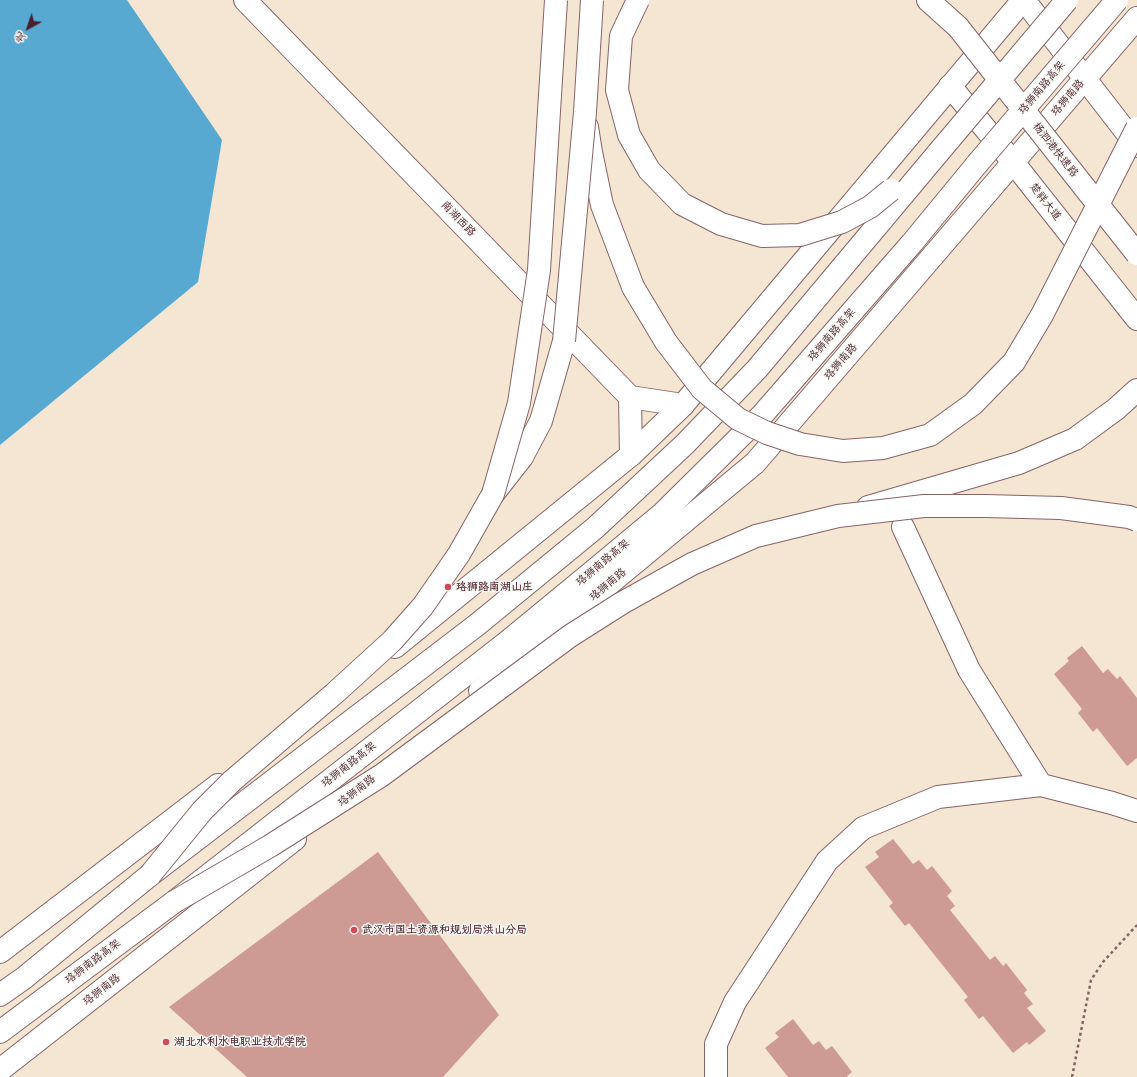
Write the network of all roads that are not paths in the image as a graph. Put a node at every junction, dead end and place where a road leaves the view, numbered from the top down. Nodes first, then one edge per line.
1 (245, 0) edge
2 (556, 0) edge
3 (592, 0) edge
4 (638, 0) edge
5 (928, 0) edge
6 (1023, 0) edge
7 (1067, 0) edge
8 (1117, 0) edge
9 (1137, 18) edge
10 (1085, 79) junction
11 (950, 86) junction
12 (585, 112) junction
13 (1137, 128) edge
14 (1137, 146) edge
15 (938, 153) junction
16 (1013, 162) junction
17 (1137, 254) edge
18 (1137, 319) edge
19 (1137, 390) edge
20 (630, 397) junction
21 (683, 405) junction
22 (631, 455) junction
23 (493, 494) junction
24 (838, 516) junction
25 (1137, 520) edge
26 (903, 527) dead end
27 (1041, 785) junction
28 (1137, 811) edge
29 (150, 875) junction
30 (174, 902) junction
31 (0, 952) edge
32 (0, 995) edge
33 (0, 1032) edge
34 (0, 1070) edge
35 (716, 1077) edge

1 - 20 main road, 南湖西路
2 - 23 main road, bridge
3 - 12 main road, bridge
4 - 15 main road, bridge
5 - 17 main road, 杨泗港快速路, bridge
6 - 10 main road
6 - 11 main road
7 - 15 main road, bridge
8 - 30 main road, 珞狮南路高架, bridge
9 - 10 main road, 珞狮南路
10 - 14 main road
10 - 16 main road, 珞狮南路
11 - 16 main road, 楚祥大道
11 - 21 main road
12 - 13 main road, bridge
12 - 23 main road, bridge
15 - 29 main road, bridge
16 - 18 main road, 楚祥大道
16 - 34 main road, 珞狮南路
19 - 24 main road, bridge
20 - 21 main road
20 - 22 main road
21 - 22 main road
22 - 31 main road
23 - 29 main road, bridge
24 - 25 main road, bridge
24 - 30 main road, bridge
26 - 27 main road
27 - 28 main road
27 - 35 main road
29 - 32 main road
30 - 33 main road, 珞狮南路高架

